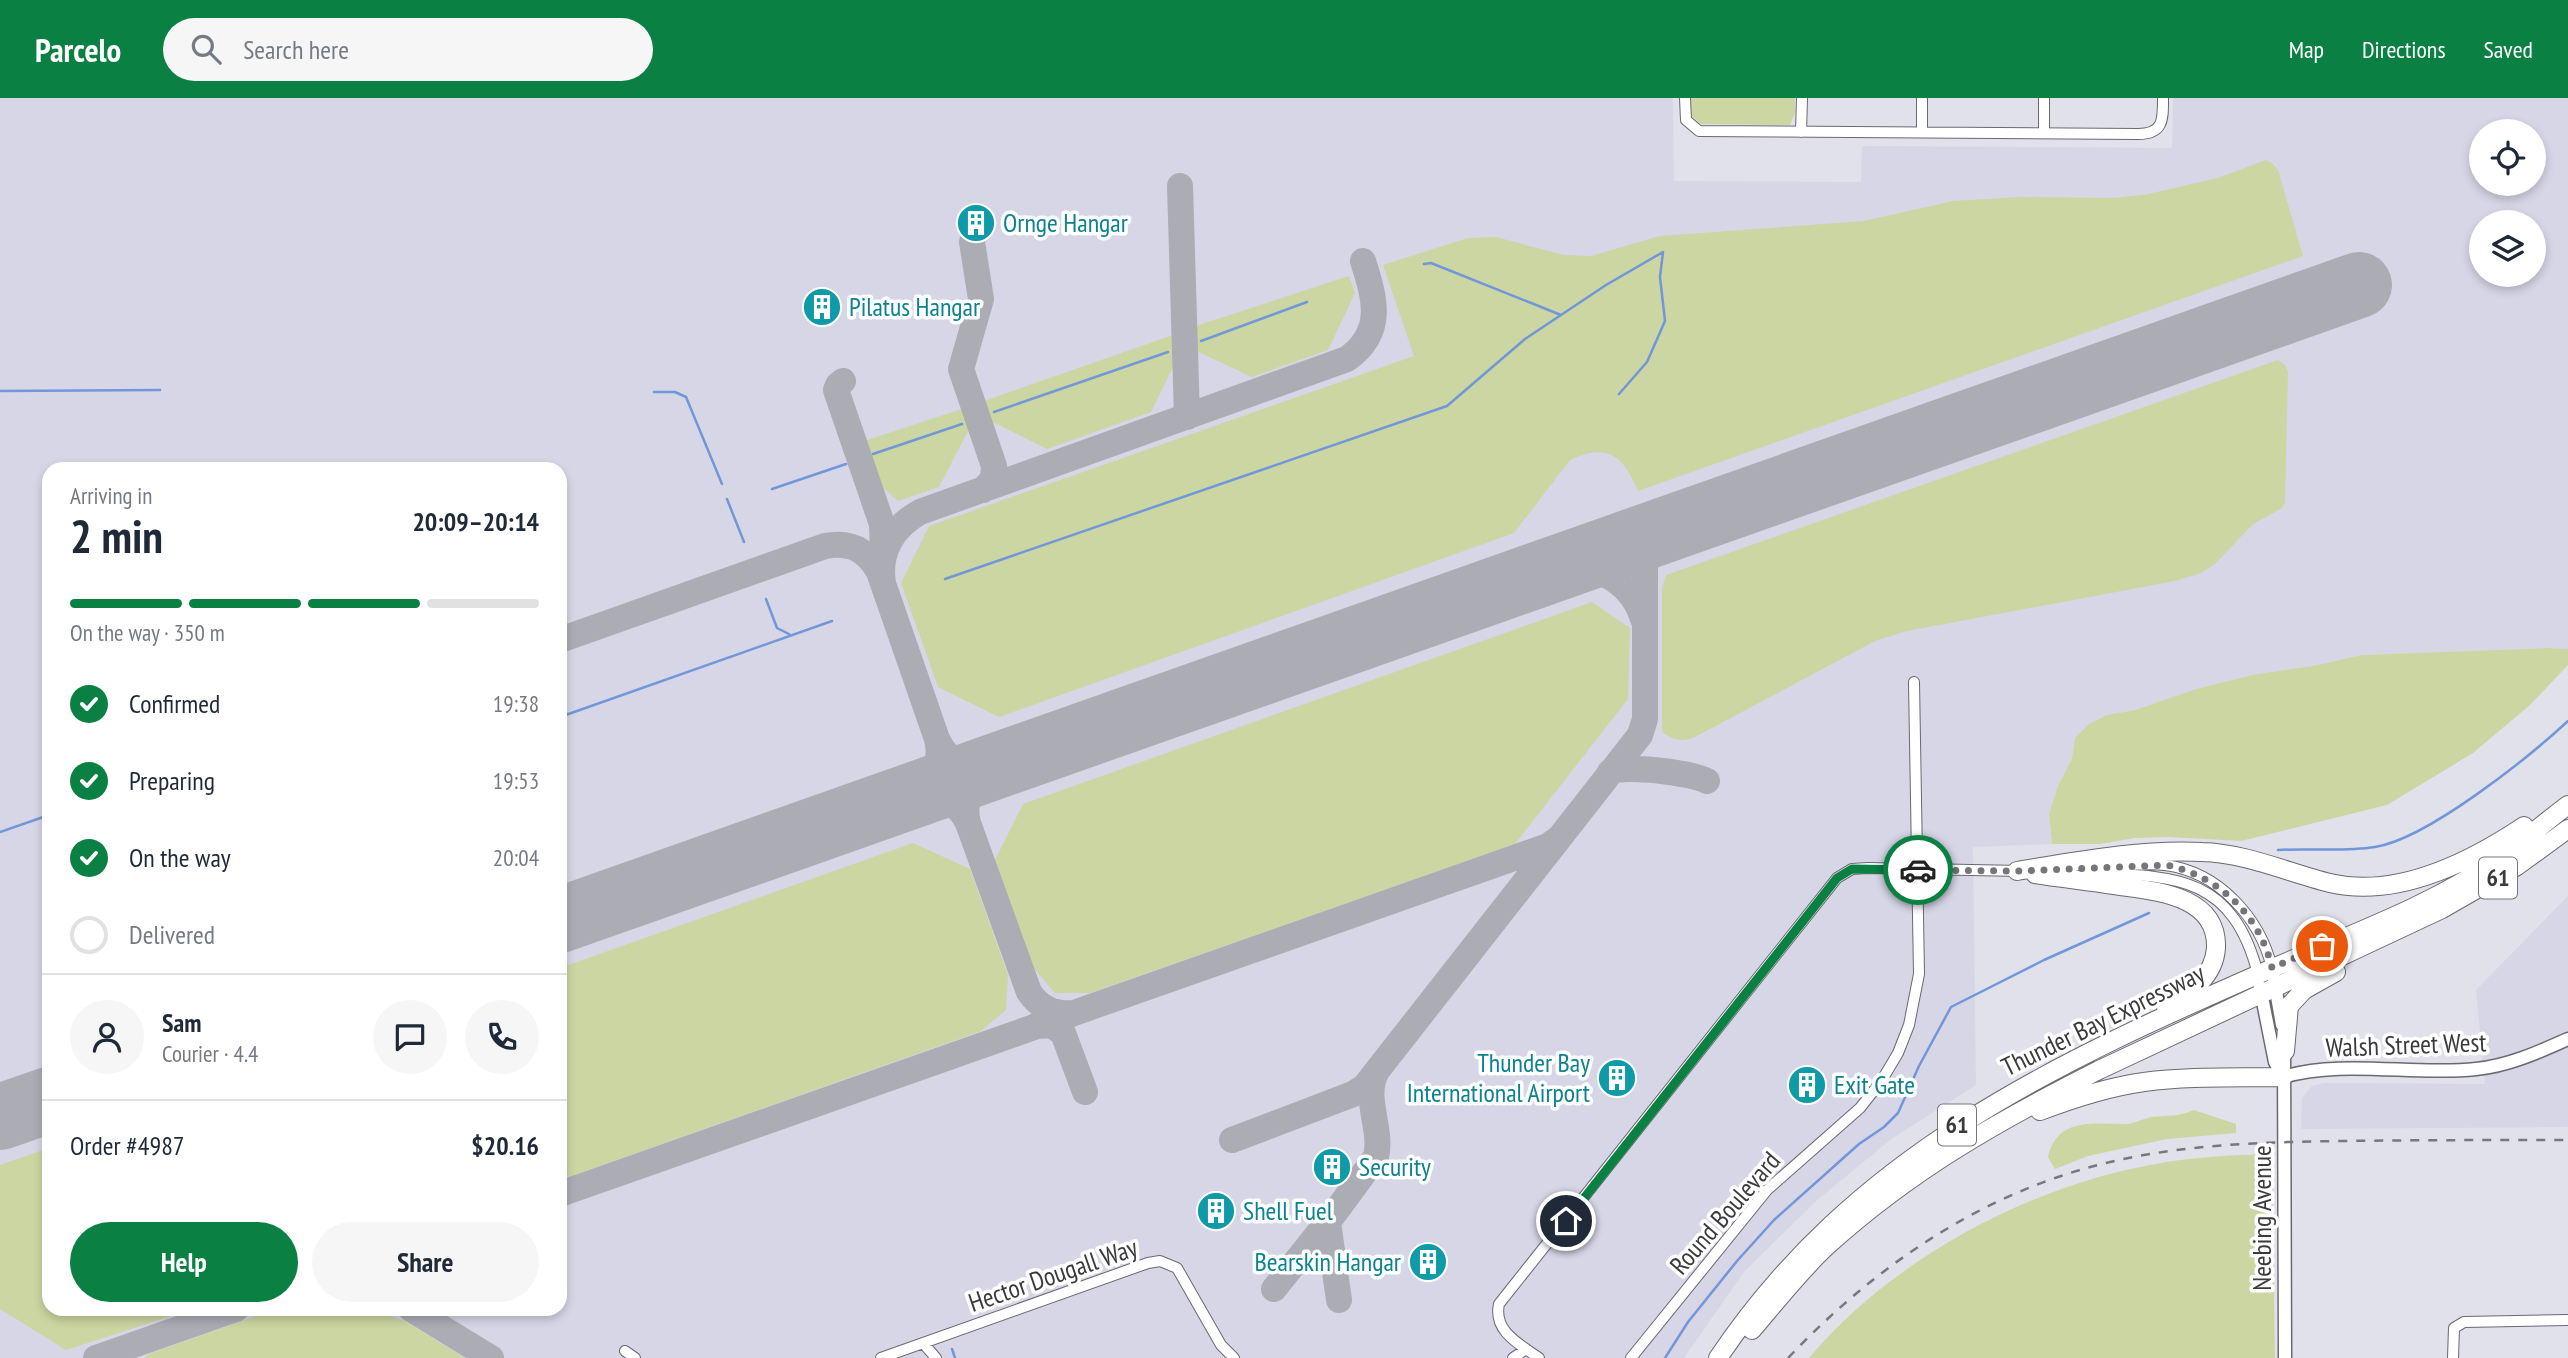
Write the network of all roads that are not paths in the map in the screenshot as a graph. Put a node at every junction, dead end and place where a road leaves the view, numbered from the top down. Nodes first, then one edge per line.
1 (1685, 98) edge
2 (1801, 98) edge
3 (1922, 98) edge
4 (2044, 98) edge
5 (2163, 98) edge
6 (1801, 132) junction
7 (1922, 132) junction
8 (2044, 133) junction
9 (1914, 682) dead end
10 (2568, 796) edge
11 (2568, 805) edge
12 (2568, 829) edge
13 (1917, 870) junction
14 (2017, 871) junction
15 (2423, 919) junction
16 (2265, 971) junction
17 (2269, 991) junction
18 (2568, 1039) edge
19 (2285, 1051) junction
20 (2071, 1061) junction
21 (2283, 1077) junction
22 (1981, 1133) junction
23 (2568, 1320) edge
24 (923, 1343) junction
25 (1526, 1349) junction
26 (625, 1351) dead end
27 (635, 1358) edge
28 (881, 1358) edge
29 (936, 1358) edge
30 (1234, 1358) edge
31 (1513, 1358) edge
32 (1539, 1358) edge
33 (1631, 1358) edge
34 (1718, 1358) edge
35 (1730, 1358) edge
36 (2285, 1358) edge
37 (2454, 1358) edge

1 - 6 street
2 - 6 street
3 - 7 street
4 - 8 street
5 - 8 street
6 - 7 street
7 - 8 street
9 - 13 street, Round Boulevard
10 - 14 highway
11 - 16 highway, Thunder Bay Expressway / 61
12 - 15 highway, Thunder Bay Expressway / 61
13 - 14 street
13 - 25 street
13 - 33 street, Round Boulevard
14 - 16 street
14 - 16 street
14 - 20 highway
15 - 17 highway, Thunder Bay Expressway / 61
15 - 19 highway
16 - 17 main road, Neebing Avenue
16 - 20 highway, Thunder Bay Expressway / 61
17 - 19 main road, Neebing Avenue
17 - 21 main road, Neebing Avenue
17 - 22 highway, Thunder Bay Expressway / 61
18 - 21 main road, Walsh Street West
19 - 21 main road, Neebing Avenue
20 - 34 highway, Thunder Bay Expressway / 61
21 - 22 highway
21 - 36 main road, Neebing Avenue
22 - 35 highway, Thunder Bay Expressway / 61
23 - 37 street
24 - 28 street, Hector Dougall Way
24 - 29 street
24 - 30 street, Hector Dougall Way
25 - 31 street
25 - 32 street
26 - 27 street

